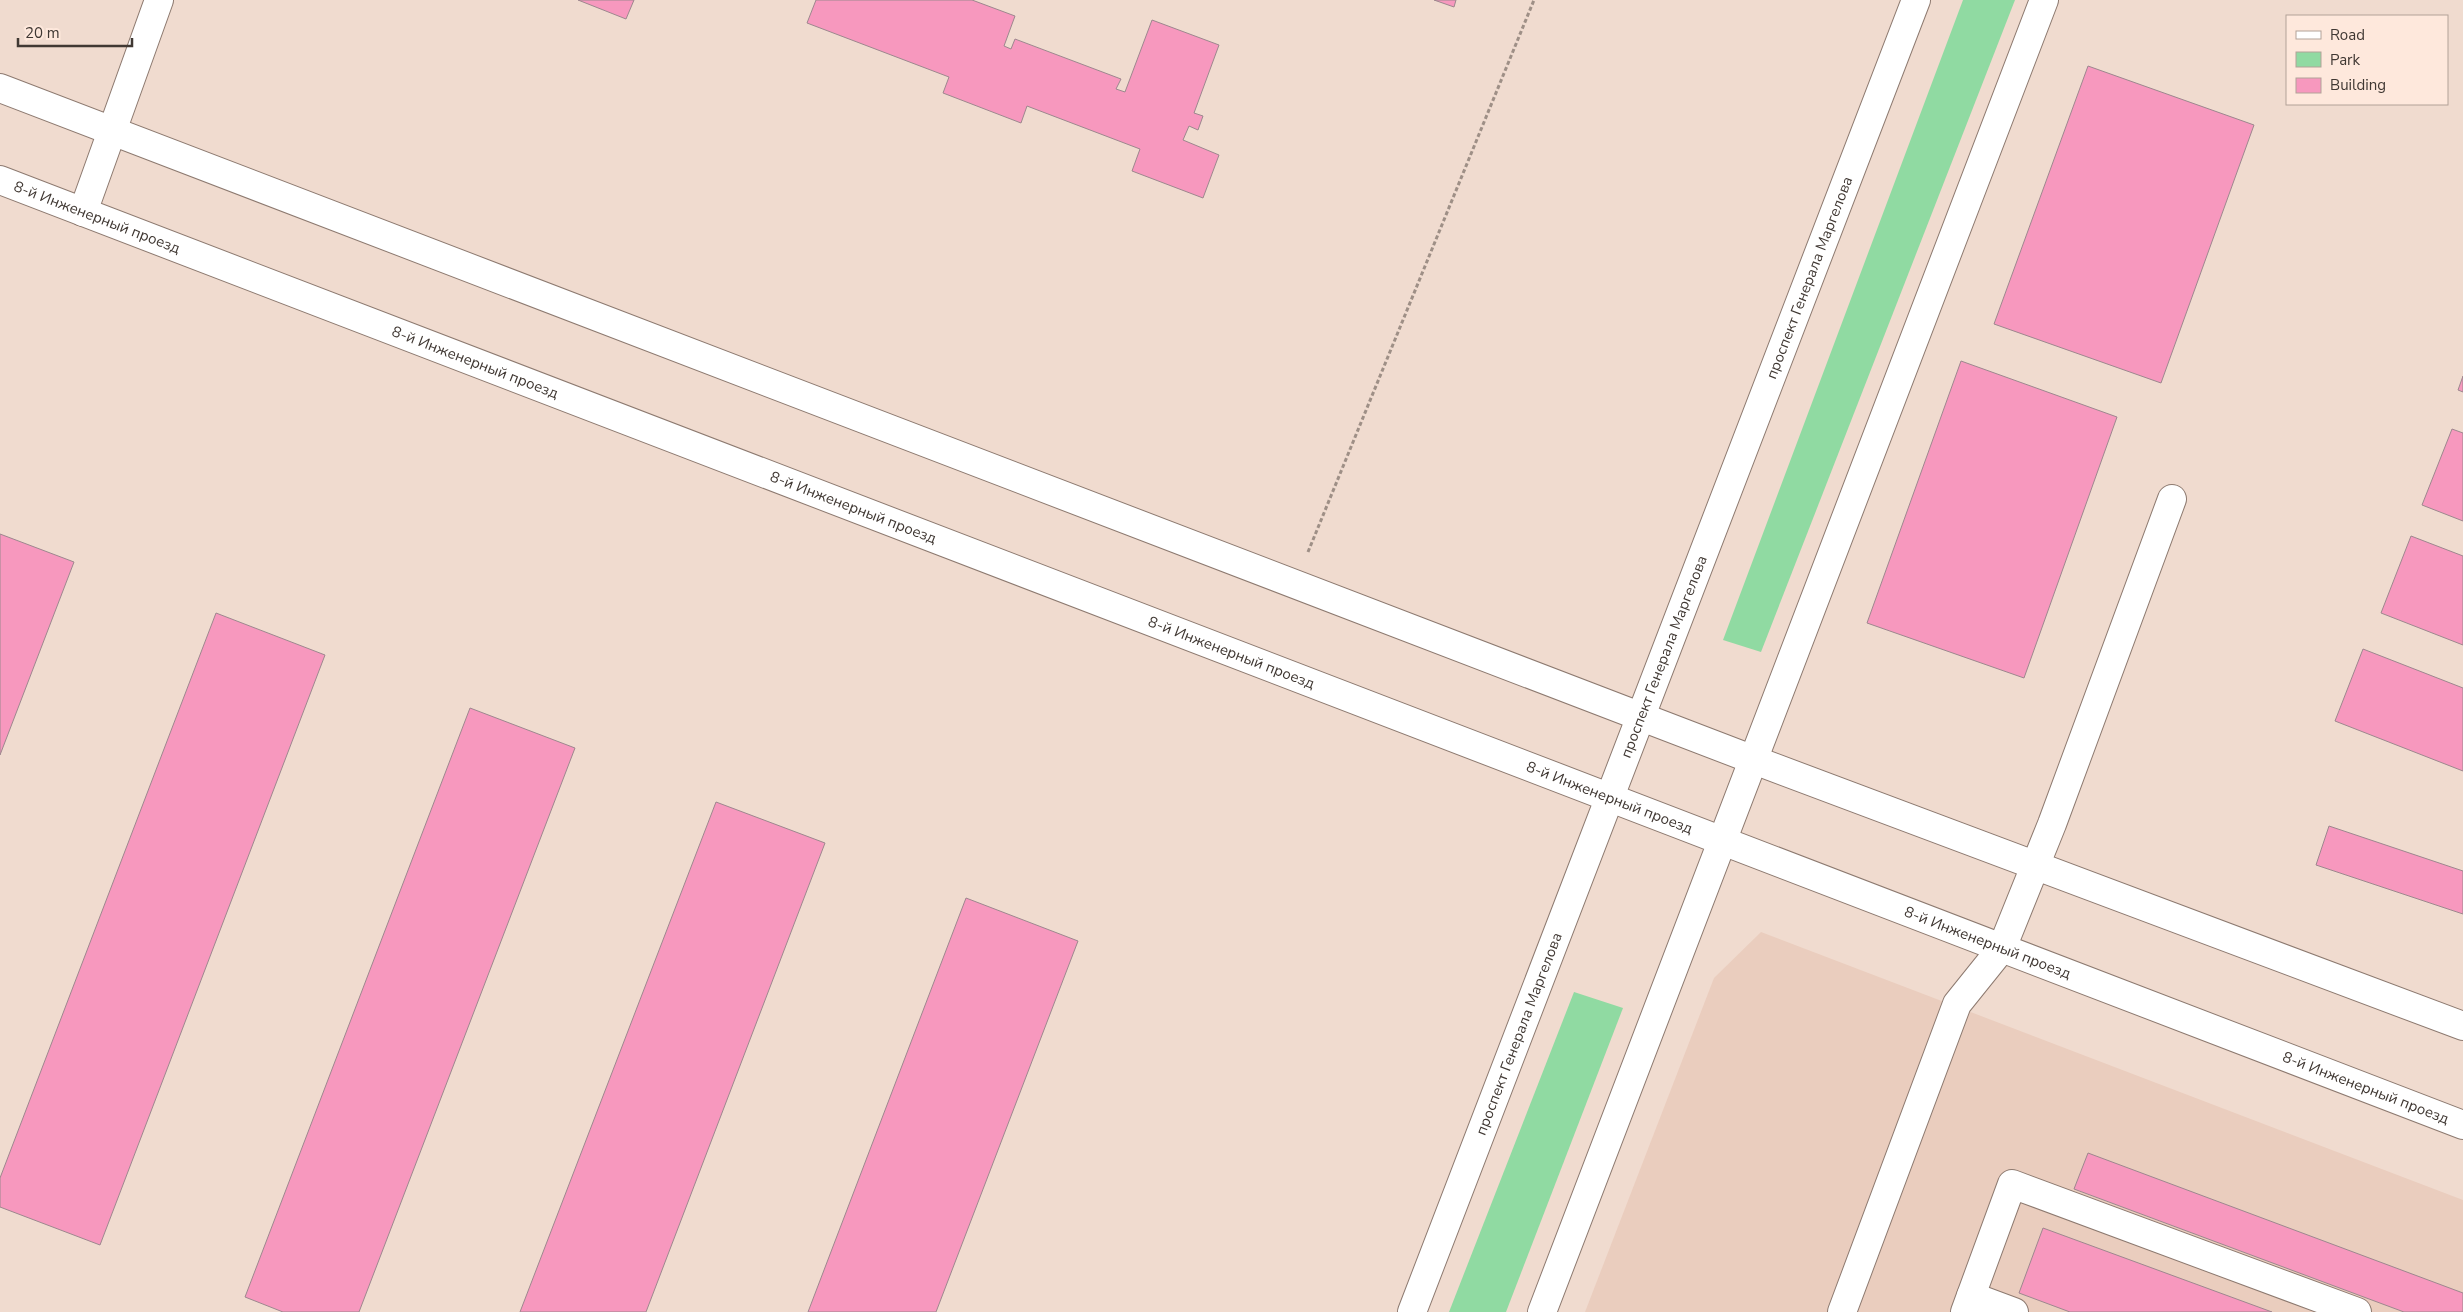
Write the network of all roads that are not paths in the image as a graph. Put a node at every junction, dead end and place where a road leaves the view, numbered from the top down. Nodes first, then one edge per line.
1 (159, 0) edge
2 (1916, 0) edge
3 (2044, 0) edge
4 (0, 88) edge
5 (113, 132) junction
6 (0, 180) edge
7 (84, 212) junction
8 (2172, 499) dead end
9 (1640, 715) junction
10 (1754, 760) junction
11 (1610, 797) junction
12 (1722, 840) junction
13 (2034, 865) junction
14 (2002, 948) junction
15 (2463, 1026) edge
16 (2463, 1125) edge
17 (1968, 1304) edge
18 (1412, 1312) edge
19 (1542, 1312) edge
20 (1842, 1312) edge
21 (2014, 1312) edge
22 (2357, 1312) edge

1 - 5 street
2 - 9 street, проспект Генерала Маргелова
3 - 10 street
4 - 5 street
5 - 7 street
5 - 9 street
6 - 7 street, 8-й Инженерный проезд
7 - 11 street, 8-й Инженерный проезд
8 - 13 street
9 - 10 street
9 - 11 street, проспект Генерала Маргелова
10 - 12 street
10 - 13 street
11 - 12 street, 8-й Инженерный проезд
11 - 18 street, проспект Генерала Маргелова
12 - 14 street, 8-й Инженерный проезд
12 - 19 street
13 - 14 street
13 - 15 street
14 - 16 street, 8-й Инженерный проезд
14 - 20 street
17 - 21 street
17 - 22 street

